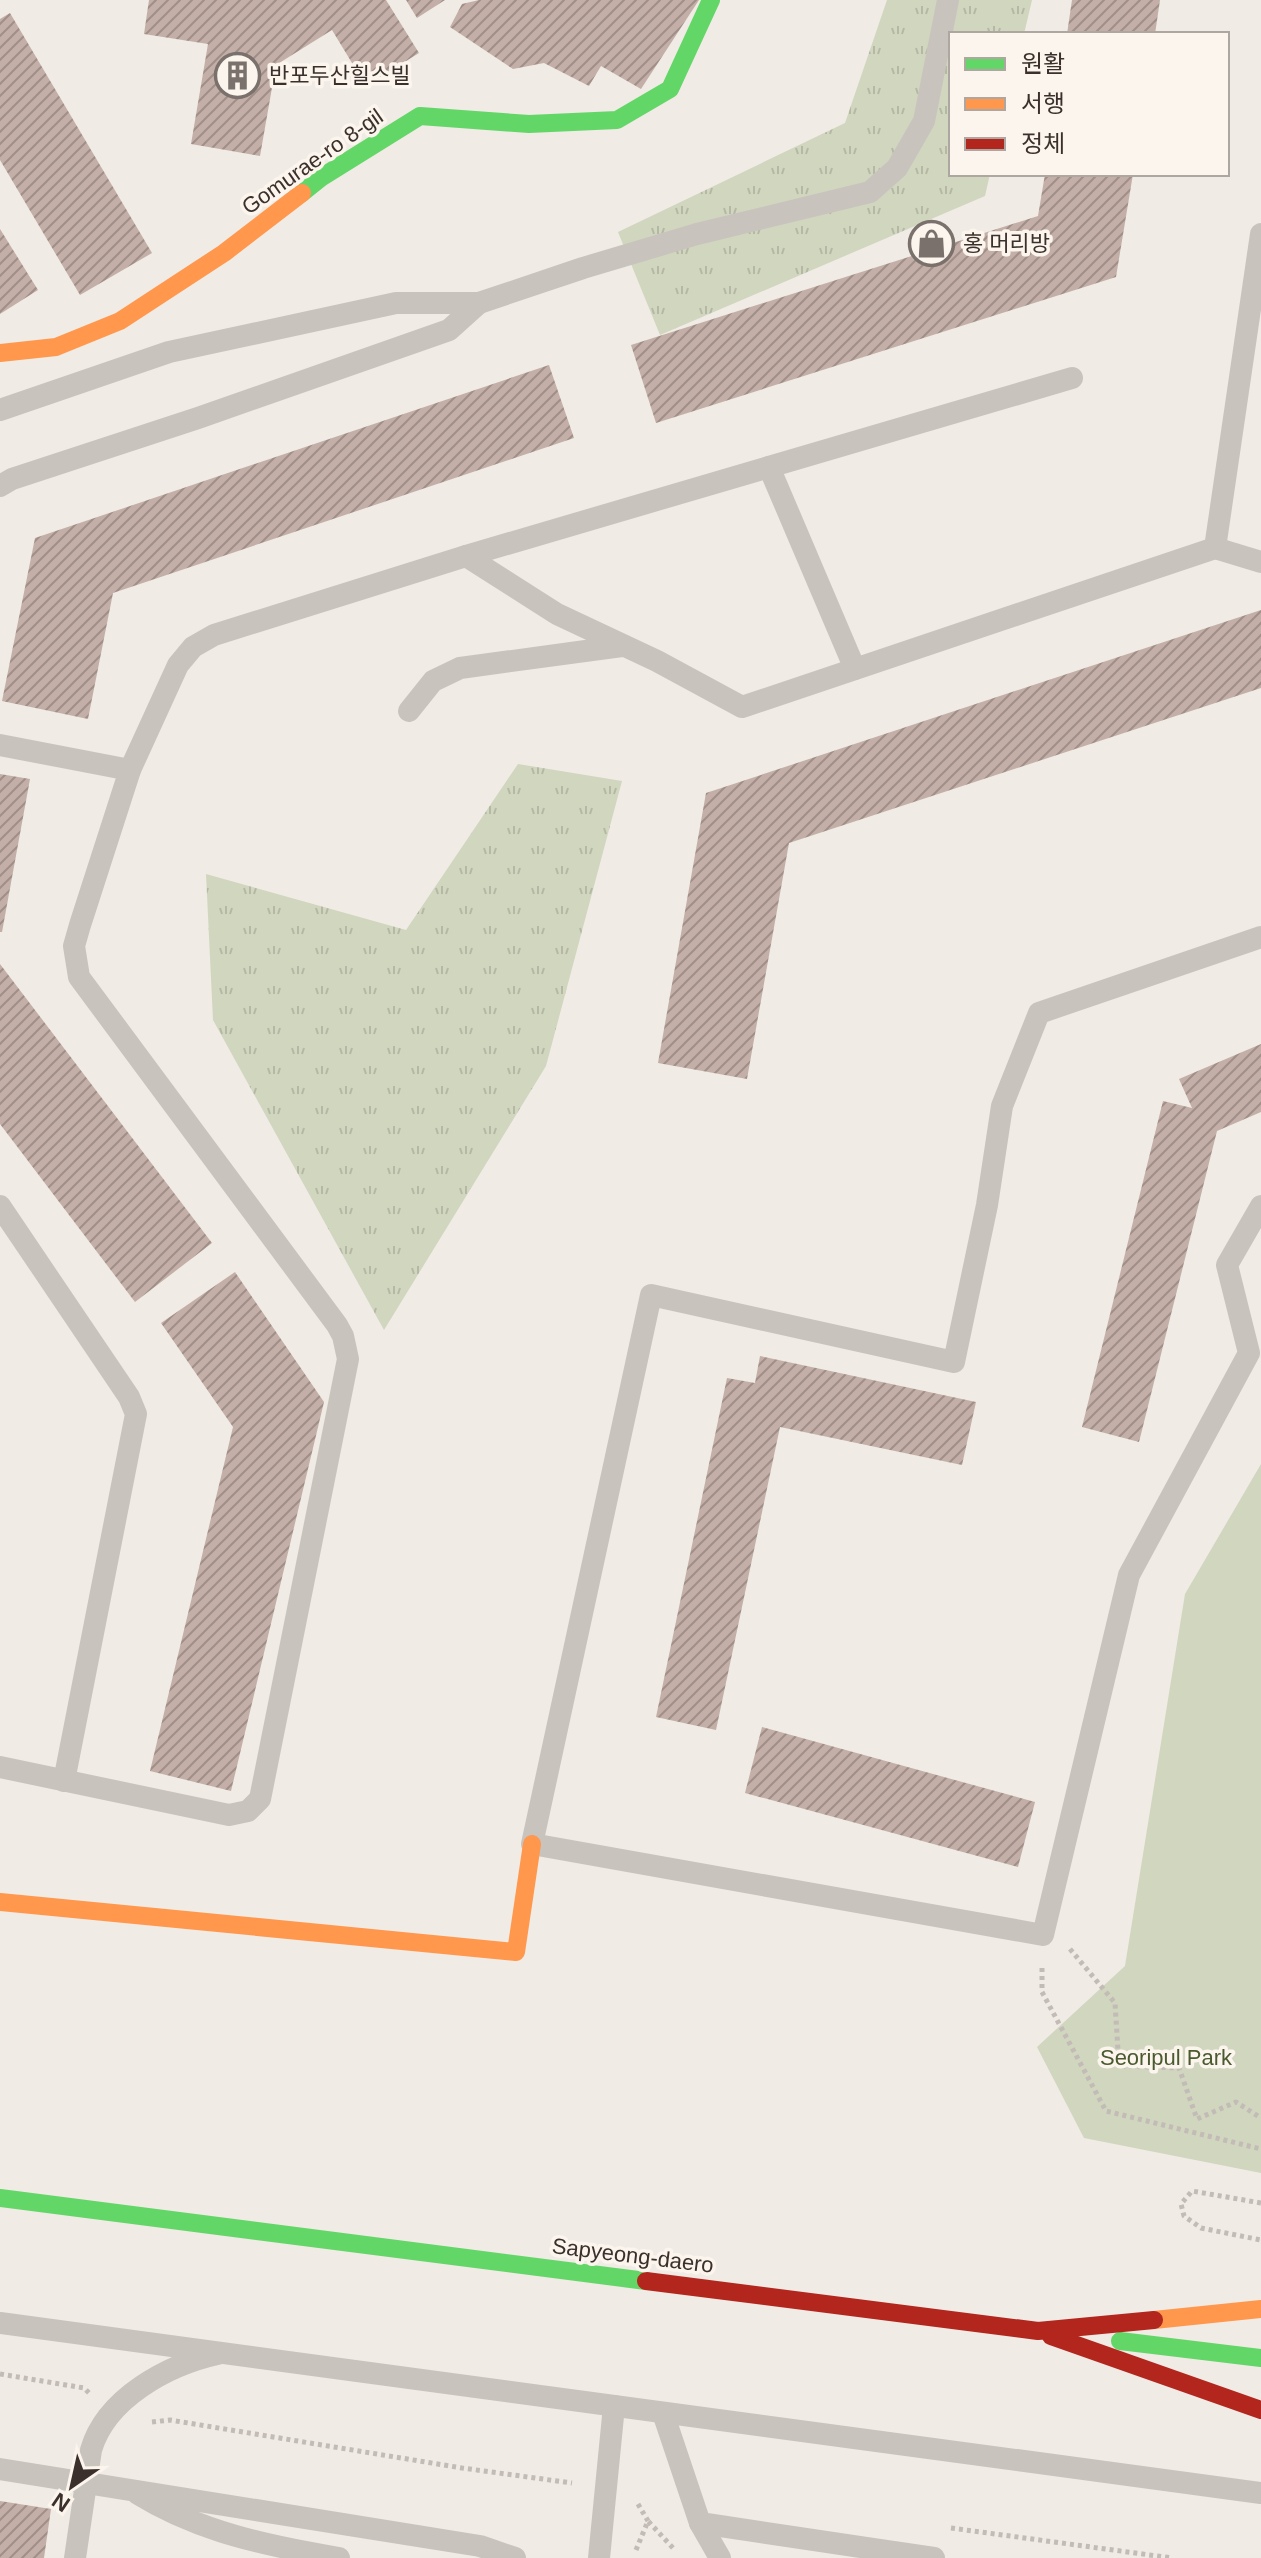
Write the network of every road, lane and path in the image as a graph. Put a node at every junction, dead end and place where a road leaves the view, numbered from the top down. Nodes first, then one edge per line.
1 (711, 0) edge
2 (948, 0) edge
3 (1261, 234) edge
4 (479, 303) junction
5 (0, 353) edge
6 (1072, 378) dead end
7 (0, 410) edge
8 (769, 467) junction
9 (0, 486) edge
10 (1215, 548) junction
11 (466, 556) junction
12 (1261, 562) edge
13 (623, 646) junction
14 (855, 669) junction
15 (409, 711) dead end
16 (0, 745) edge
17 (130, 770) junction
18 (1261, 937) edge
19 (0, 1206) edge
20 (1261, 1206) edge
21 (0, 1767) edge
22 (64, 1781) junction
23 (532, 1844) junction
24 (0, 1902) edge
25 (1048, 1923) junction
26 (1042, 1992) dead end
27 (1261, 2118) edge
28 (1261, 2149) edge
29 (0, 2198) edge
30 (1261, 2203) edge
31 (1261, 2240) edge
32 (1261, 2309) edge
33 (0, 2323) edge
34 (1038, 2331) junction
35 (230, 2353) junction
36 (1261, 2358) edge
37 (0, 2374) edge
38 (614, 2406) junction
39 (1261, 2410) edge
40 (663, 2413) junction
41 (109, 2415) junction
42 (0, 2469) edge
43 (85, 2482) junction
44 (606, 2487) junction
45 (130, 2489) junction
46 (1261, 2493) edge
47 (648, 2521) junction
48 (700, 2523) junction
49 (75, 2558) edge
50 (339, 2558) edge
51 (515, 2558) edge
52 (599, 2558) edge
53 (632, 2558) edge
54 (682, 2558) edge
55 (720, 2558) edge
56 (934, 2558) edge

1 - 5 main road, Gomurae-ro 8-gil
2 - 4 lane
3 - 10 lane
4 - 7 lane
4 - 9 lane
6 - 8 lane
8 - 11 lane
8 - 14 lane
10 - 12 lane
10 - 14 lane
11 - 13 lane
11 - 17 lane
13 - 14 lane
13 - 15 lane
16 - 17 lane
17 - 22 lane
18 - 23 lane
19 - 22 lane
20 - 25 lane
21 - 22 lane
23 - 24 main road
23 - 25 lane
25 - 27 path
26 - 28 path
29 - 34 main road, Sapyeong-daero
30 - 31 path
32 - 34 main road, Sapyeong-daero
33 - 35 lane
34 - 36 main road
34 - 39 main road
35 - 38 lane
35 - 41 lane
37 - 41 path
38 - 40 lane
38 - 44 lane
40 - 46 lane
40 - 48 lane
41 - 43 lane
41 - 44 path
42 - 43 lane
43 - 45 lane
43 - 49 lane
44 - 47 path
44 - 52 lane
45 - 50 lane
45 - 51 lane
47 - 53 path
47 - 54 path
48 - 55 lane
48 - 56 lane

